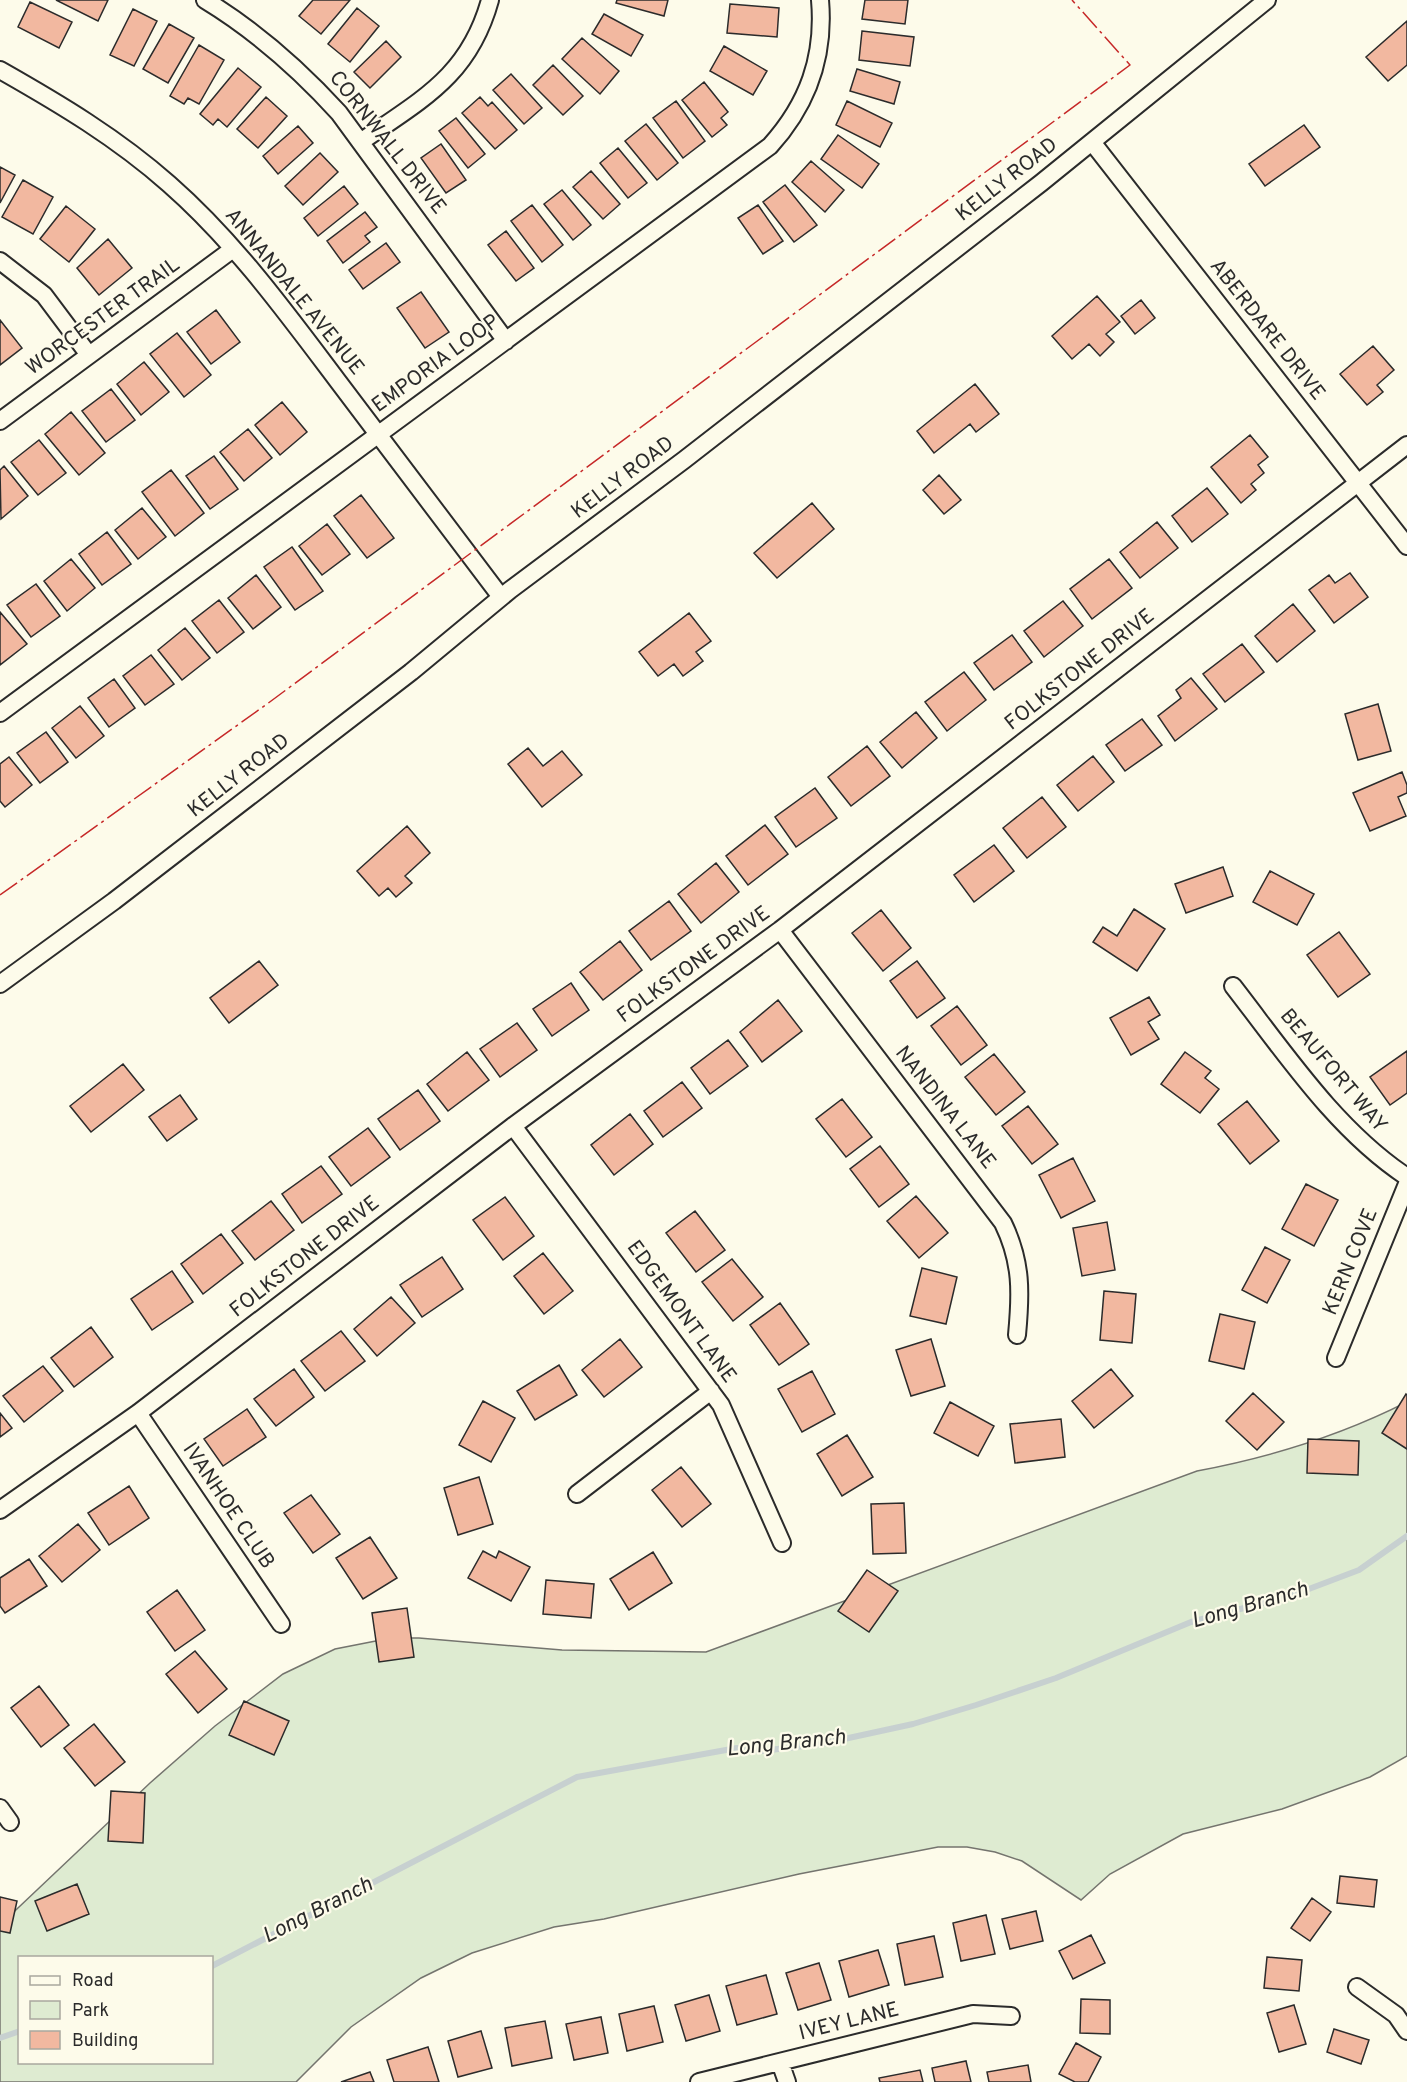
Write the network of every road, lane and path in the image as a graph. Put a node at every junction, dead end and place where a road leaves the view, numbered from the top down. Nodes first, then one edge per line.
1 (205, 0) edge
2 (490, 0) edge
3 (820, 0) edge
4 (1267, 0) edge
5 (0, 70) edge
6 (362, 141) junction
7 (1092, 142) junction
8 (233, 249) junction
9 (0, 261) edge
10 (506, 340) junction
11 (89, 355) junction
12 (0, 421) edge
13 (378, 434) junction
14 (1407, 445) edge
15 (1359, 485) junction
16 (1407, 546) edge
17 (501, 597) junction
18 (0, 713) edge
19 (780, 930) junction
20 (0, 984) edge
21 (1233, 986) dead end
22 (513, 1126) junction
23 (1407, 1177) edge
24 (1407, 1184) edge
25 (1017, 1335) dead end
26 (1336, 1358) dead end
27 (711, 1391) junction
28 (138, 1413) junction
29 (577, 1494) dead end
30 (0, 1510) edge
31 (782, 1543) dead end
32 (281, 1624) dead end
33 (0, 1808) edge
34 (10, 1822) dead end
35 (1357, 1987) dead end
36 (1011, 2016) dead end
37 (1407, 2031) edge
38 (780, 2062) junction
39 (699, 2082) edge
40 (787, 2082) edge

1 - 6 street, CORNWALL DRIVE
2 - 6 street
3 - 10 street, EMPORIA LOOP
4 - 7 street, KELLY ROAD
5 - 8 street, ANNANDALE AVENUE
6 - 10 street, CORNWALL DRIVE
7 - 15 street, ABERDARE DRIVE
7 - 17 street, KELLY ROAD
8 - 11 street, WORCESTER TRAIL
8 - 13 street, ANNANDALE AVENUE
9 - 11 street
10 - 13 street, EMPORIA LOOP
11 - 12 street, WORCESTER TRAIL
13 - 17 street, ANNANDALE AVENUE
13 - 18 street, EMPORIA LOOP
14 - 15 street, FOLKSTONE DRIVE
15 - 16 street, ABERDARE DRIVE
15 - 19 street, FOLKSTONE DRIVE
17 - 20 street, KELLY ROAD
19 - 22 street, FOLKSTONE DRIVE
19 - 25 street, NANDINA LANE
21 - 23 street, BEAUFORT WAY
22 - 27 street, EDGEMONT LANE
22 - 28 street, FOLKSTONE DRIVE
24 - 26 street, KERN COVE
27 - 29 street
27 - 31 street, EDGEMONT LANE
28 - 30 street, FOLKSTONE DRIVE
28 - 32 street, IVANHOE CLUB
33 - 34 street
35 - 37 street
36 - 38 street, IVEY LANE
38 - 39 street, IVEY LANE
38 - 40 street

